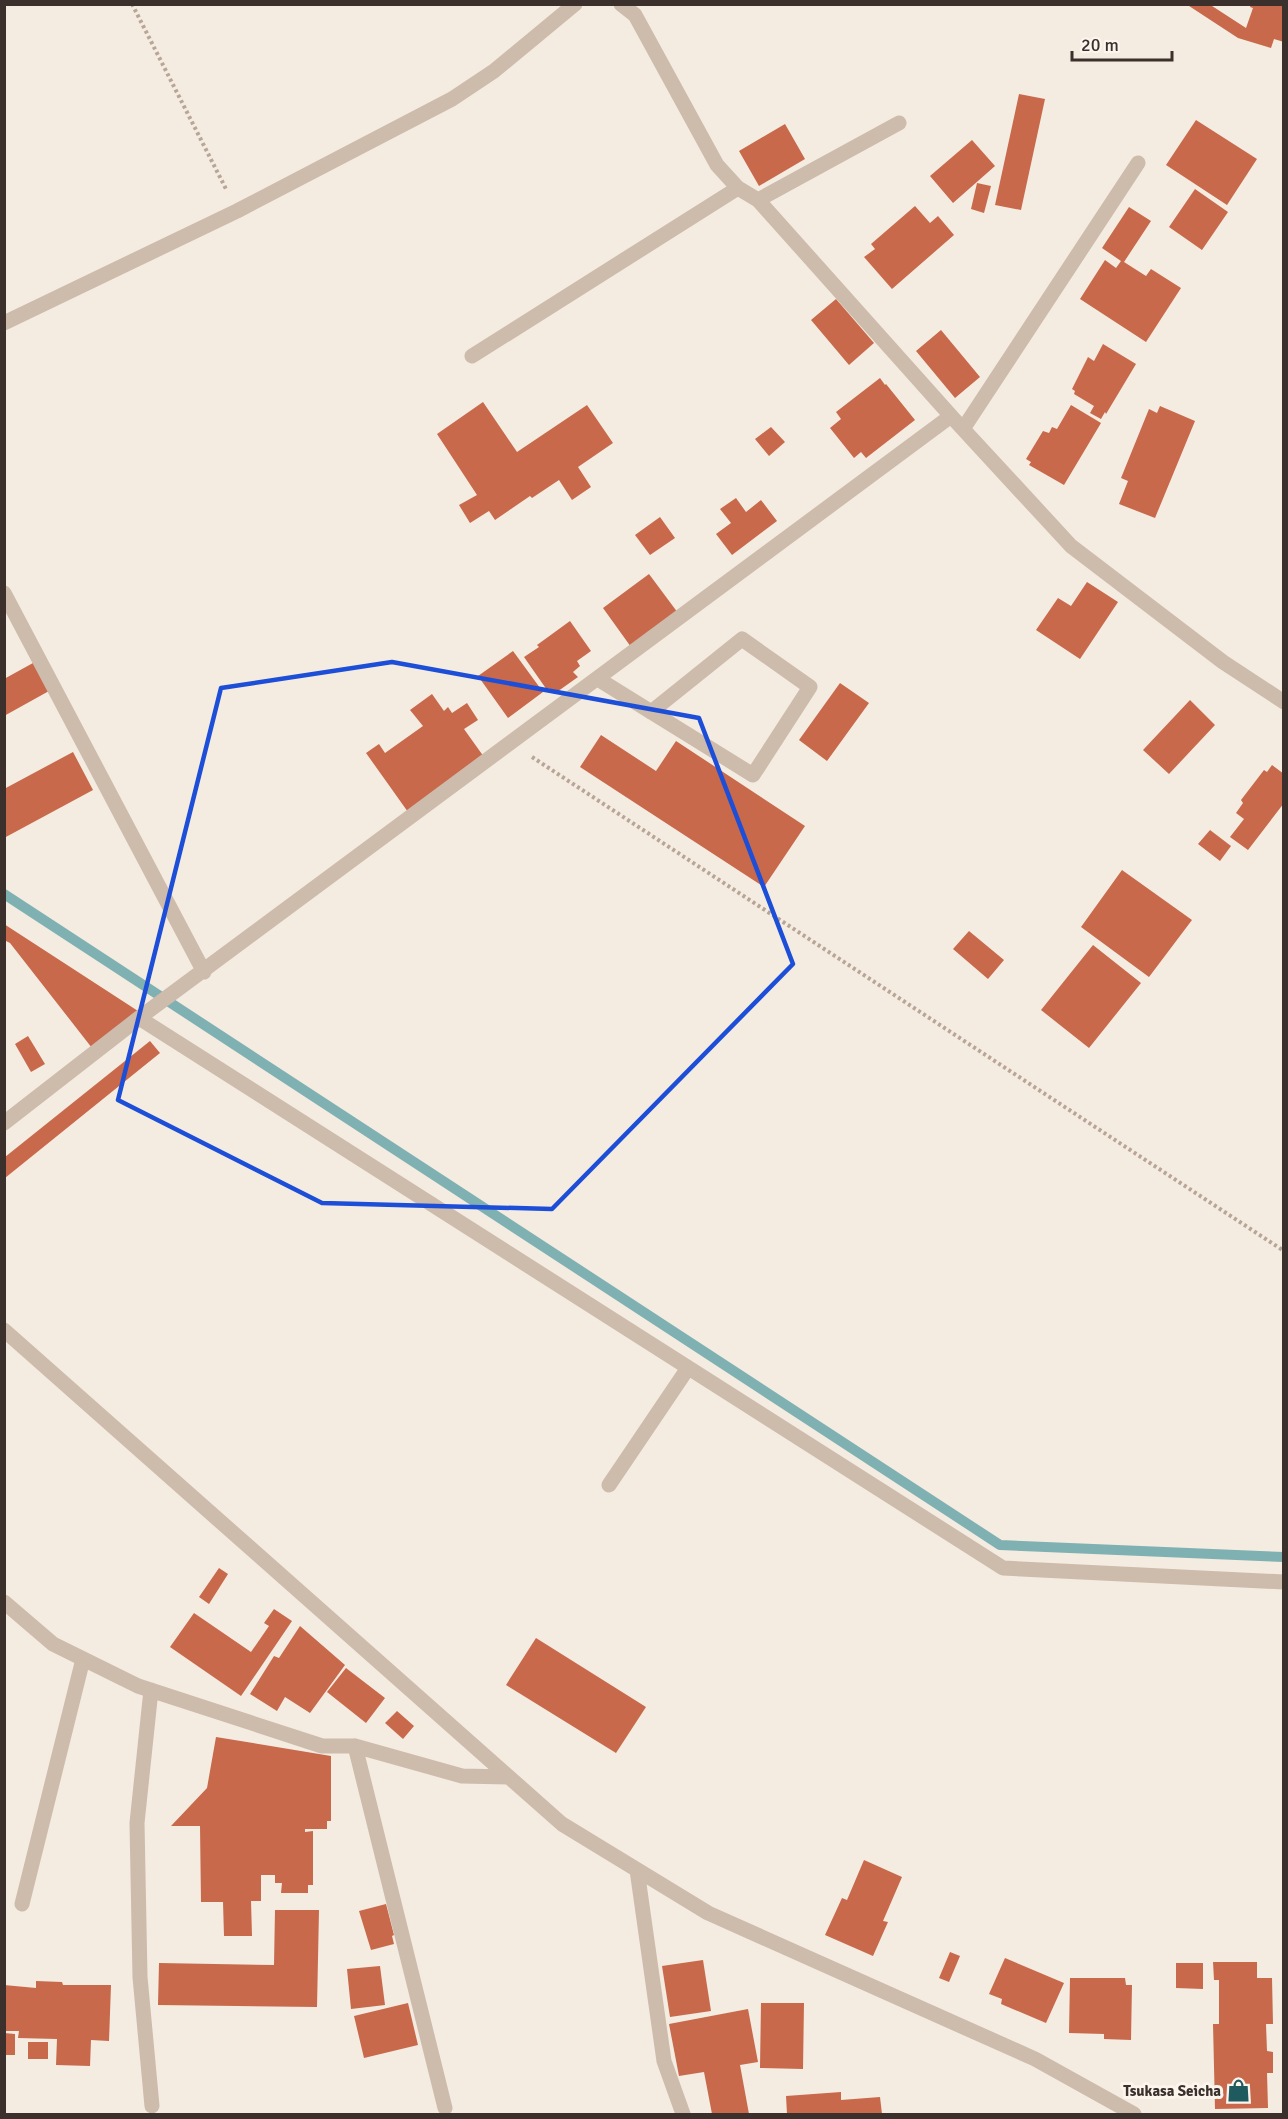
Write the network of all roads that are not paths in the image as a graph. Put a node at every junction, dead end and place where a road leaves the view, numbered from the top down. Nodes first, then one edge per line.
1 (575, 4) edge
2 (621, 4) edge
3 (899, 123) dead end
4 (1138, 163) dead end
5 (738, 188) junction
6 (758, 200) junction
7 (4, 323) edge
8 (472, 356) dead end
9 (951, 416) junction
10 (963, 429) junction
11 (4, 593) edge
12 (598, 679) junction
13 (1284, 702) edge
14 (651, 712) junction
15 (204, 972) junction
16 (139, 1018) junction
17 (4, 1123) edge
18 (4, 1330) edge
19 (688, 1368) junction
20 (609, 1485) dead end
21 (1284, 1582) edge
22 (4, 1602) edge
23 (83, 1659) junction
24 (151, 1690) junction
25 (355, 1746) junction
26 (508, 1777) junction
27 (637, 1870) junction
28 (22, 1904) dead end
29 (152, 2106) dead end
30 (445, 2108) dead end
31 (683, 2115) edge
32 (1134, 2115) edge

1 - 7 street
2 - 5 street
3 - 6 street
4 - 10 street
5 - 6 street
5 - 8 street
6 - 9 street
9 - 10 street
9 - 12 street
10 - 13 street
11 - 15 street
12 - 14 street
12 - 15 street
14 - 14 street
15 - 16 street
16 - 17 street
16 - 19 street
18 - 26 street
19 - 20 street
19 - 21 street
22 - 23 street
23 - 24 street
23 - 28 street
24 - 25 street
24 - 29 street
25 - 26 street
25 - 30 street
26 - 27 street
27 - 31 street
27 - 32 street

